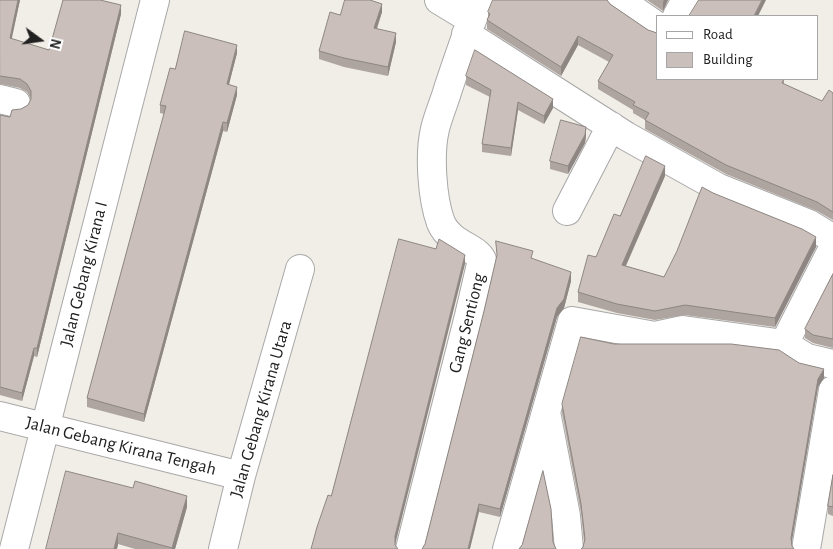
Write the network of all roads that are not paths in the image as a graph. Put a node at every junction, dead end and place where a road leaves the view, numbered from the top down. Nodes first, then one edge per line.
1 (155, 0) edge
2 (439, 0) edge
3 (619, 0) edge
4 (686, 0) edge
5 (678, 15) edge
6 (473, 18) edge
7 (656, 25) edge
8 (611, 126) junction
9 (567, 211) dead end
10 (833, 246) edge
11 (300, 269) dead end
12 (784, 344) junction
13 (833, 364) edge
14 (833, 390) edge
15 (546, 413) junction
16 (0, 416) edge
17 (45, 428) junction
18 (241, 476) junction
19 (822, 516) edge
20 (14, 549) edge
21 (223, 549) edge
22 (410, 549) edge
23 (507, 549) edge
24 (569, 549) edge
25 (806, 549) edge

1 - 17 street, Jalan Gebang Kirana I
2 - 6 street
3 - 7 street
4 - 5 street
6 - 8 street
6 - 22 street, Gang Sentiong
8 - 9 street
8 - 10 street
10 - 12 street
11 - 18 street, Jalan Gebang Kirana Utara
12 - 13 street
12 - 15 street
14 - 19 street
15 - 23 street
15 - 24 street
16 - 17 street, Jalan Gebang Kirana Tengah
17 - 18 street, Jalan Gebang Kirana Tengah
17 - 20 street, Jalan Gebang Kirana I
18 - 21 street, Jalan Gebang Kirana Utara
19 - 25 street

